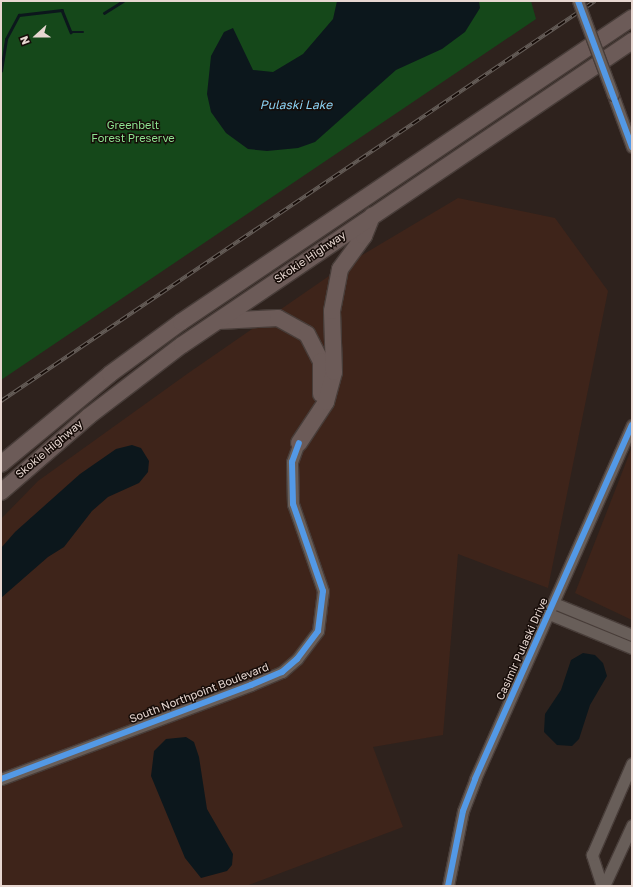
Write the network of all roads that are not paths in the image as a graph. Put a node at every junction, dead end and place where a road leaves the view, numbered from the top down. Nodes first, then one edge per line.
1 (578, 1) edge
2 (632, 18) edge
3 (632, 41) edge
4 (632, 147) edge
5 (372, 216) junction
6 (215, 321) junction
7 (632, 425) edge
8 (299, 442) junction
9 (1, 464) edge
10 (1, 492) edge
11 (554, 603) junction
12 (548, 614) junction
13 (632, 635) edge
14 (632, 648) edge
15 (632, 763) edge
16 (1, 779) edge
17 (632, 825) edge
18 (448, 886) edge
19 (603, 886) edge

1 - 4 street, bridge
2 - 9 highway, Skokie Highway
3 - 5 highway, Skokie Highway
5 - 6 highway, Skokie Highway
5 - 8 highway
6 - 8 highway
6 - 10 highway, Skokie Highway
7 - 11 street, Casimir Pulaski Drive
8 - 16 street, South Northpoint Boulevard
11 - 12 street, Casimir Pulaski Drive
11 - 13 street
12 - 14 street
12 - 18 street, Casimir Pulaski Drive
15 - 19 street
17 - 19 street

